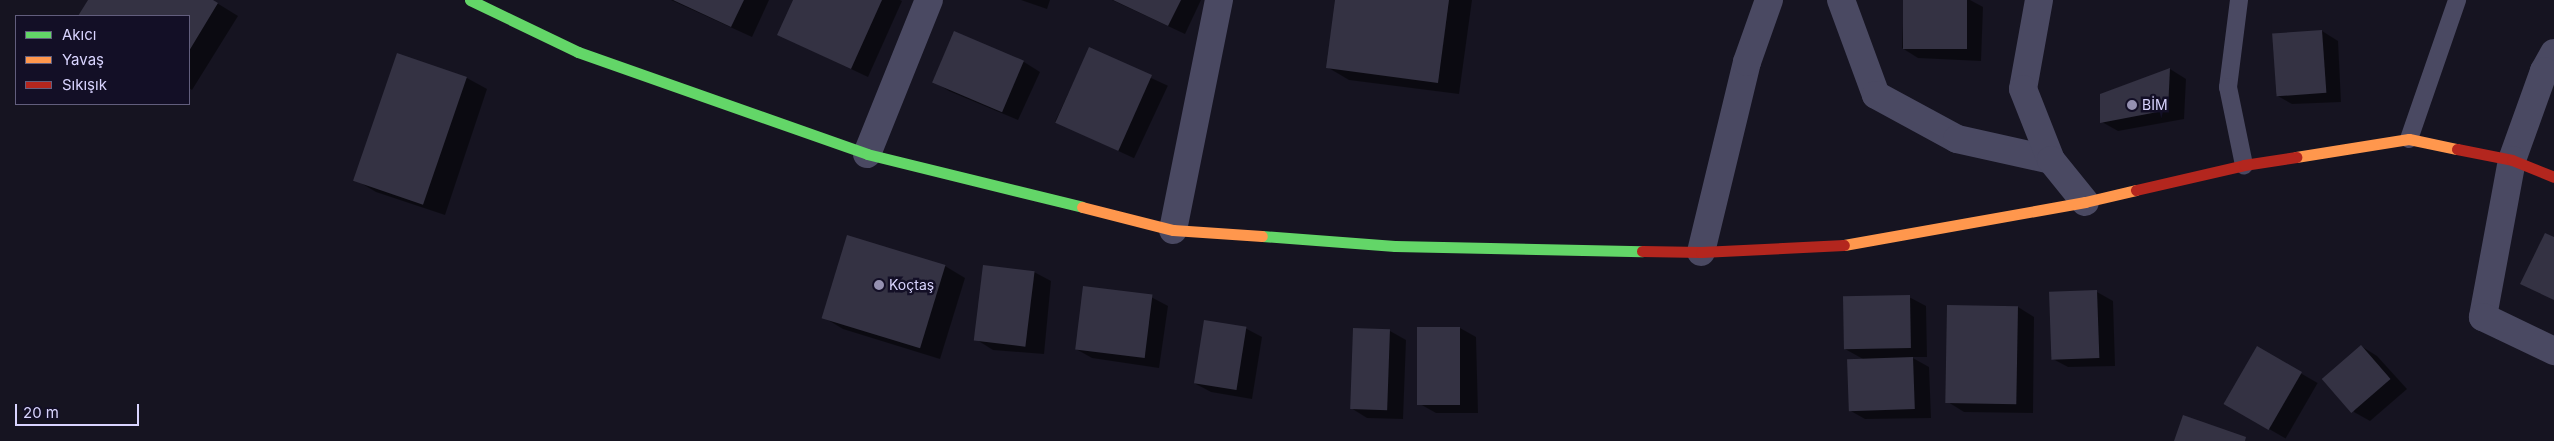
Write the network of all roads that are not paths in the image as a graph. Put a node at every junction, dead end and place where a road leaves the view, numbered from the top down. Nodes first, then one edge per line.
1 (470, 0) edge
2 (930, 0) edge
3 (1219, 0) edge
4 (1770, 0) edge
5 (1841, 0) edge
6 (2039, 0) edge
7 (2238, 0) edge
8 (2457, 0) edge
9 (2554, 54) edge
10 (2409, 139) junction
11 (867, 154) junction
12 (2051, 160) junction
13 (2512, 160) junction
14 (2244, 165) junction
15 (2554, 177) edge
16 (2085, 202) junction
17 (1173, 230) junction
18 (1701, 252) junction
19 (2554, 351) edge

1 - 11 street
2 - 11 street
3 - 17 street
4 - 18 street
5 - 12 street
6 - 12 street
7 - 14 lane
8 - 10 lane
9 - 13 street
10 - 13 street
10 - 14 street
11 - 17 street
12 - 16 street
13 - 15 street
13 - 19 street
14 - 16 street
16 - 18 street
17 - 18 street

